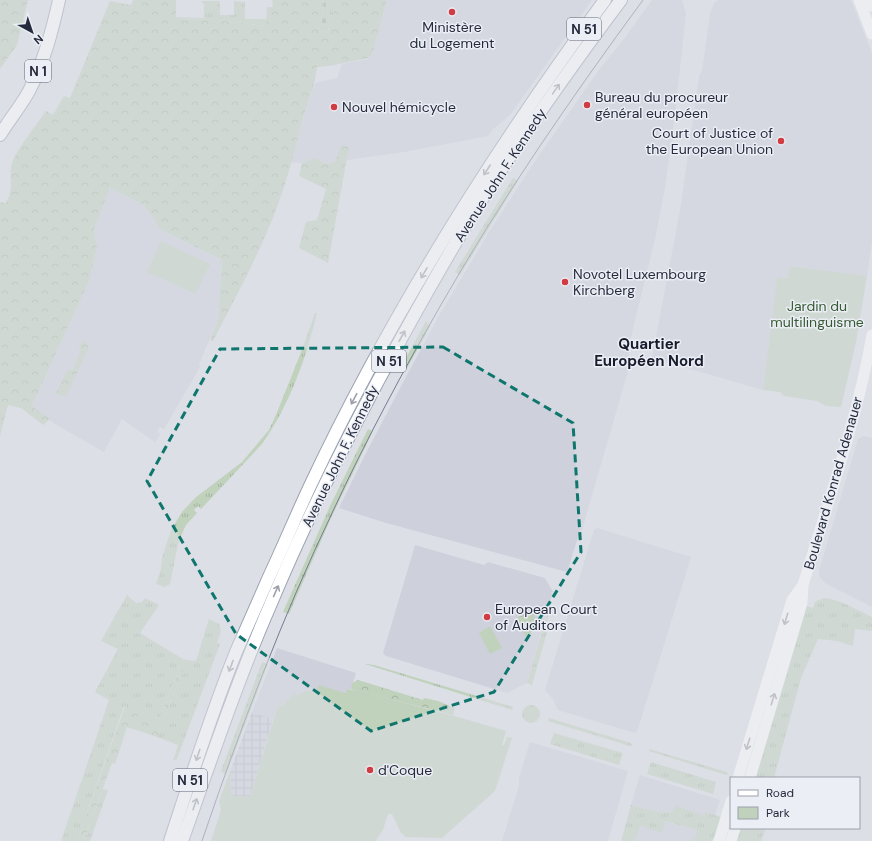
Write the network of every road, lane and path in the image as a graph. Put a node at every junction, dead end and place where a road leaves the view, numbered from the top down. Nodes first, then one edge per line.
1 (59, 0) edge
2 (605, 0) edge
3 (621, 0) edge
4 (859, 0) edge
5 (870, 0) edge
6 (872, 6) edge
7 (872, 34) edge
8 (0, 135) edge
9 (872, 335) edge
10 (803, 585) junction
11 (738, 777) edge
12 (750, 777) edge
13 (730, 804) edge
14 (735, 829) edge
15 (170, 841) edge
16 (182, 841) edge
17 (719, 841) edge
18 (731, 841) edge

1 - 8 main road, N 1
2 -> 15 main road, Avenue John F. Kennedy / N 51
16 -> 3 main road, Avenue John F. Kennedy / N 51
4 - 7 main road
5 - 6 main road
9 - 10 main road, Boulevard Konrad Adenauer
10 -> 11 main road, Boulevard Konrad Adenauer
12 -> 10 main road, Boulevard Konrad Adenauer
13 - 17 main road
14 - 18 main road

